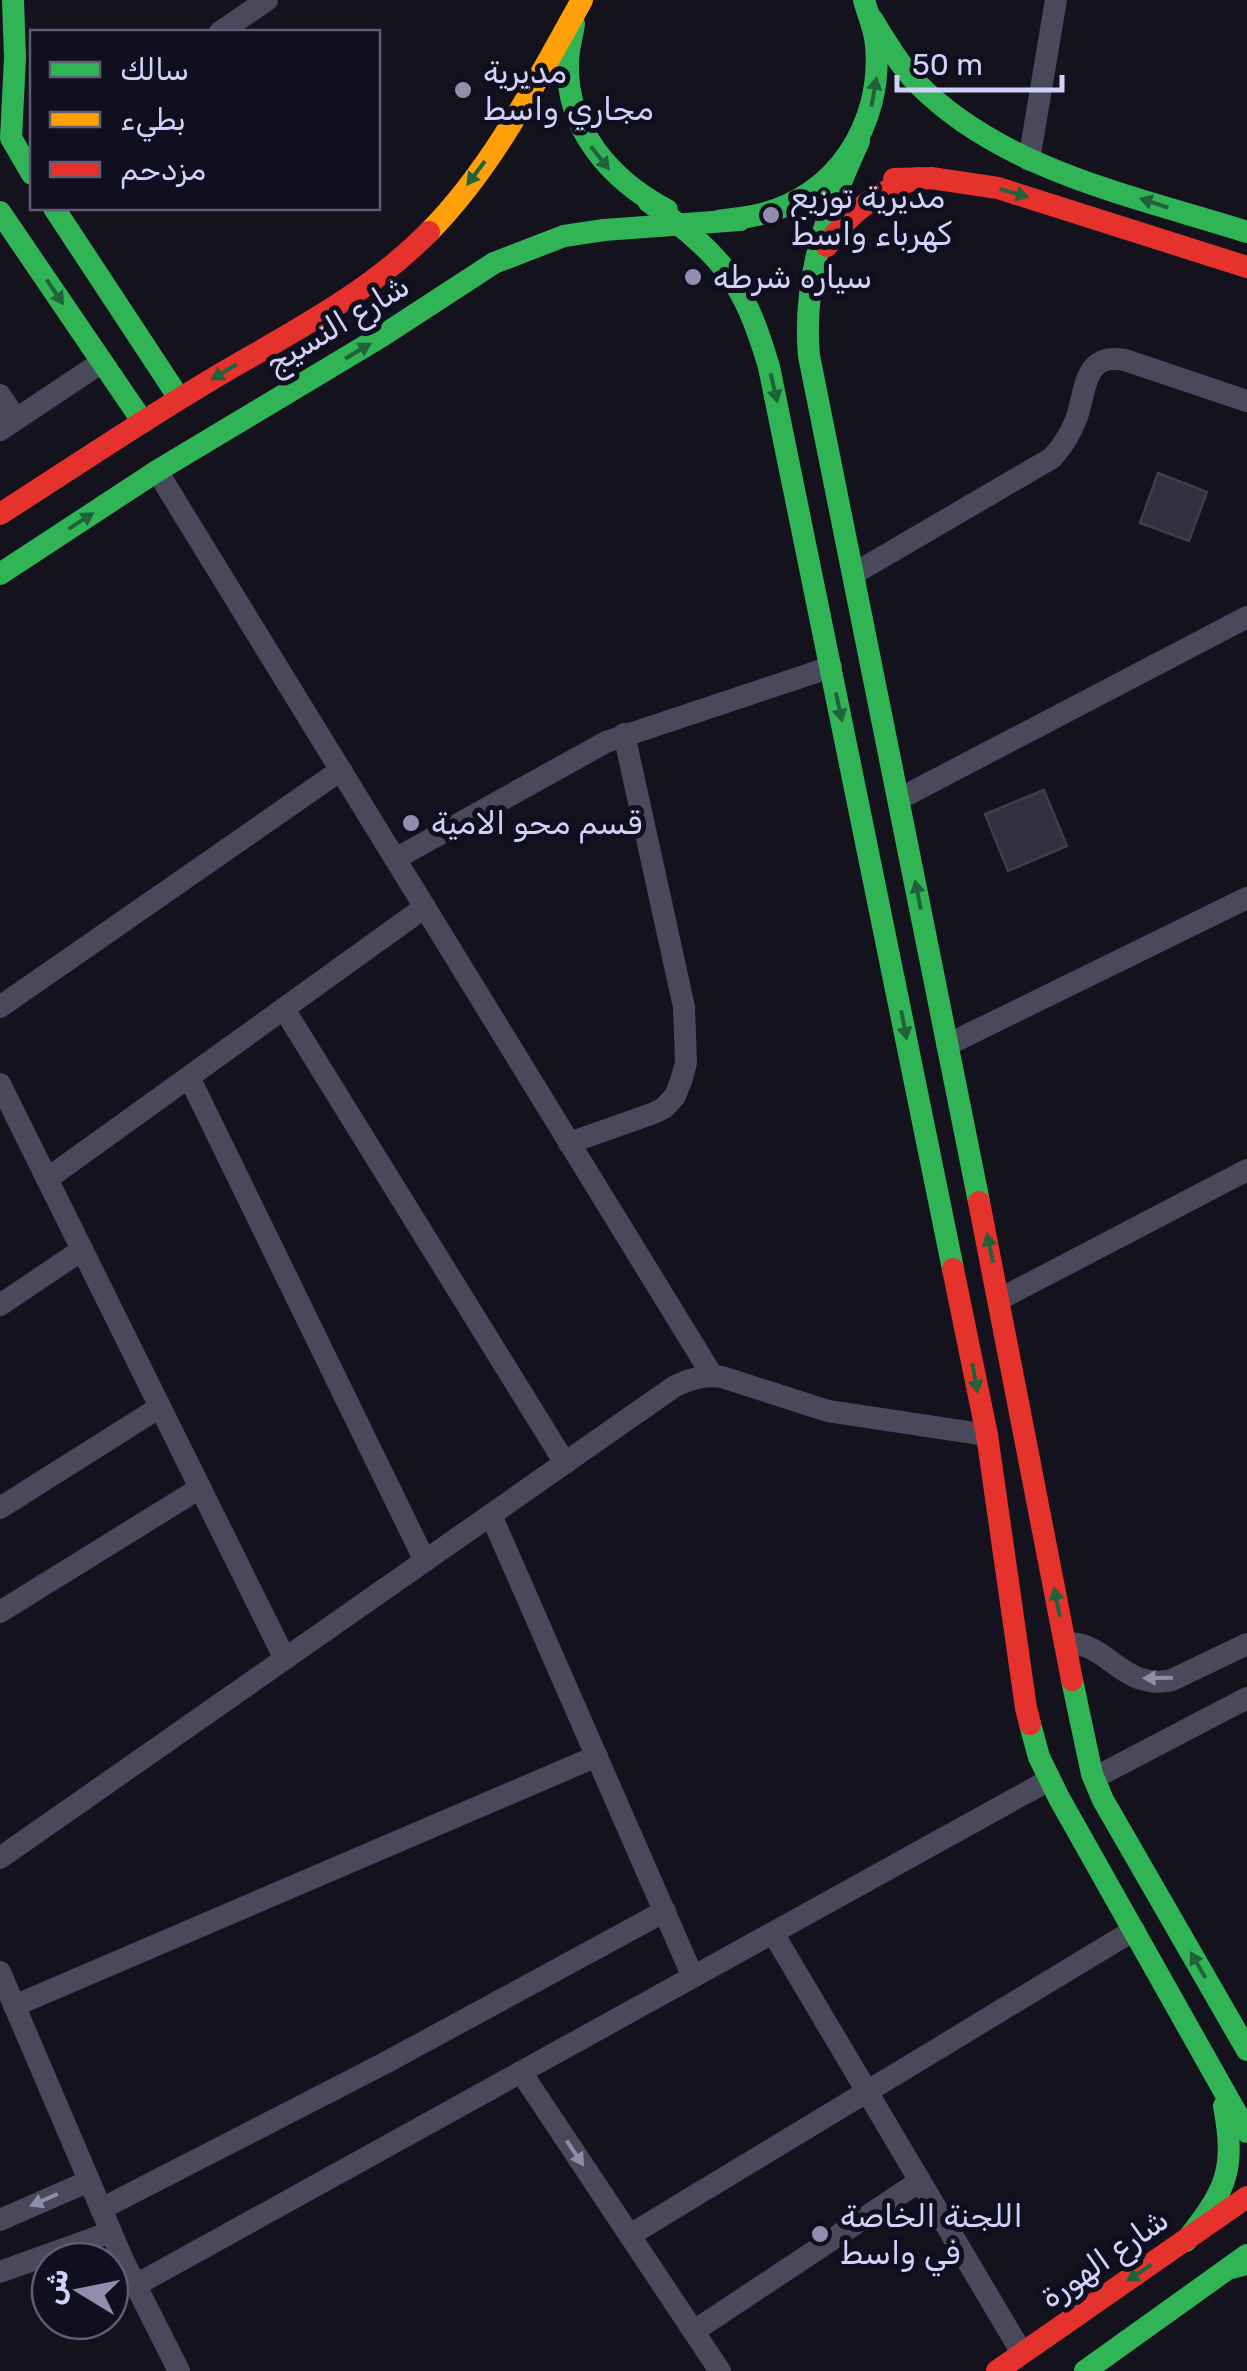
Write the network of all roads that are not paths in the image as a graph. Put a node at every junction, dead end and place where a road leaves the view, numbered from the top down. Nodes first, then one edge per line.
1 (13, 0) edge
2 (267, 0) edge
3 (555, 0) edge
4 (583, 0) edge
5 (1056, 0) edge
6 (868, 10) edge
7 (223, 30) edge
8 (15, 137) edge
9 (860, 140) junction
10 (499, 141) junction
11 (1029, 160) junction
12 (30, 171) edge
13 (918, 178) junction
14 (836, 194) junction
15 (649, 202) junction
16 (784, 208) junction
17 (55, 210) edge
18 (0, 212) edge
19 (740, 220) junction
20 (680, 226) junction
21 (1247, 232) edge
22 (564, 236) junction
23 (1247, 267) edge
24 (744, 296) junction
25 (807, 304) junction
26 (102, 362) junction
27 (0, 395) edge
28 (180, 398) junction
29 (1247, 401) edge
30 (143, 422) junction
31 (8, 424) edge
32 (157, 471) junction
33 (0, 514) edge
34 (855, 573) junction
35 (0, 574) edge
36 (1247, 617) edge
37 (831, 668) junction
38 (624, 734) junction
39 (341, 770) junction
40 (899, 799) junction
41 (395, 859) junction
42 (1247, 898) edge
43 (425, 908) junction
44 (925, 932) junction
45 (887, 943) junction
46 (0, 1007) edge
47 (284, 1009) junction
48 (947, 1044) junction
49 (189, 1077) junction
50 (2, 1094) edge
51 (569, 1142) junction
52 (1247, 1170) edge
53 (47, 1179) junction
54 (82, 1250) junction
55 (1000, 1299) junction
56 (0, 1305) edge
57 (712, 1375) junction
58 (160, 1407) junction
59 (987, 1435) junction
60 (565, 1464) junction
61 (200, 1488) junction
62 (0, 1508) edge
63 (491, 1515) junction
64 (425, 1561) junction
65 (0, 1612) edge
66 (1064, 1644) junction
67 (1247, 1644) edge
68 (285, 1659) junction
69 (1023, 1686) junction
70 (1074, 1688) junction
71 (1247, 1698) edge
72 (596, 1756) junction
73 (1094, 1778) junction
74 (1049, 1780) junction
75 (0, 1858) edge
76 (665, 1911) junction
77 (1134, 1930) junction
78 (772, 1933) junction
79 (0, 1972) edge
80 (694, 1977) junction
81 (14, 2006) junction
82 (1247, 2050) edge
83 (521, 2072) junction
84 (1218, 2080) junction
85 (867, 2092) junction
86 (1247, 2132) edge
87 (89, 2181) junction
88 (920, 2181) junction
89 (1247, 2197) edge
90 (101, 2209) junction
91 (0, 2220) edge
92 (111, 2232) junction
93 (630, 2235) junction
94 (1186, 2241) junction
95 (1242, 2263) edge
96 (0, 2272) edge
97 (136, 2285) junction
98 (694, 2331) junction
99 (1022, 2353) junction
100 (179, 2371) edge
101 (720, 2371) edge
102 (997, 2371) edge
103 (1085, 2371) edge

1 - 8 main road
2 - 7 street
3 - 10 main road
4 - 10 main road, شارع النسيج
4 -> 15 main road
5 - 11 street
9 -> 6 main road
6 - 11 main road
8 - 12 main road
9 - 14 main road
9 - 16 main road
10 -> 28 main road, شارع النسيج
21 -> 11 main road
13 - 14 main road
13 -> 23 main road
13 - 25 main road
14 - 16 main road
14 - 25 main road
15 - 19 main road
15 - 20 main road
16 - 19 main road
17 - 28 main road
18 -> 26 main road
19 - 20 main road, شارع النسيج
20 - 22 main road, شارع النسيج
20 - 24 main road
22 - 24 main road
32 -> 22 main road, شارع النسيج
24 -> 37 main road
25 - 34 main road
26 - 30 main road
26 - 31 street
27 - 31 street
28 - 30 main road, شارع النسيج
29 - 34 street
30 - 33 main road, شارع النسيج
35 -> 32 main road, شارع النسيج
32 - 39 street
34 - 40 main road
36 - 40 street
37 - 38 street
37 -> 45 main road
38 - 41 street
38 - 51 street
39 - 41 street
39 - 46 street
44 -> 40 main road
41 - 43 street
42 - 48 street
43 - 47 street
43 - 51 street
44 - 45 main road
44 - 48 main road
45 -> 59 main road
47 - 49 street
47 - 60 street
55 -> 48 main road
49 - 53 street
49 - 64 street
50 - 53 street
51 - 57 street
52 - 55 street
53 - 54 street
54 - 56 street
54 - 58 street
66 -> 55 main road
57 - 59 street
57 - 60 street
58 - 61 street
58 - 62 street
59 - 69 main road
60 - 63 street
61 - 65 street
61 - 68 street
63 - 64 street
63 - 72 street
64 - 68 street
67 -> 66 street
66 - 70 main road
68 - 75 street
69 - 70 main road
69 - 74 main road
70 - 73 main road
71 - 73 street
72 - 76 street
72 - 81 street
82 -> 73 main road
74 - 77 main road
74 - 78 street
76 - 80 street
76 - 90 street
77 - 84 main road
77 - 85 street
78 - 80 street
78 - 85 street
79 - 81 street
80 - 83 street
81 - 87 street
83 -> 93 street
83 - 97 street
84 - 86 main road
84 - 94 main road
85 - 88 street
85 - 93 street
87 - 90 street
87 -> 91 street
88 - 98 street
88 - 99 street
89 - 94 main road, شارع الهورة
90 - 92 street
92 - 96 street
92 - 97 street
93 - 98 street
94 -> 99 main road, شارع الهورة
95 - 103 main road
97 - 100 street
98 - 101 street
99 - 102 main road, شارع الهورة

